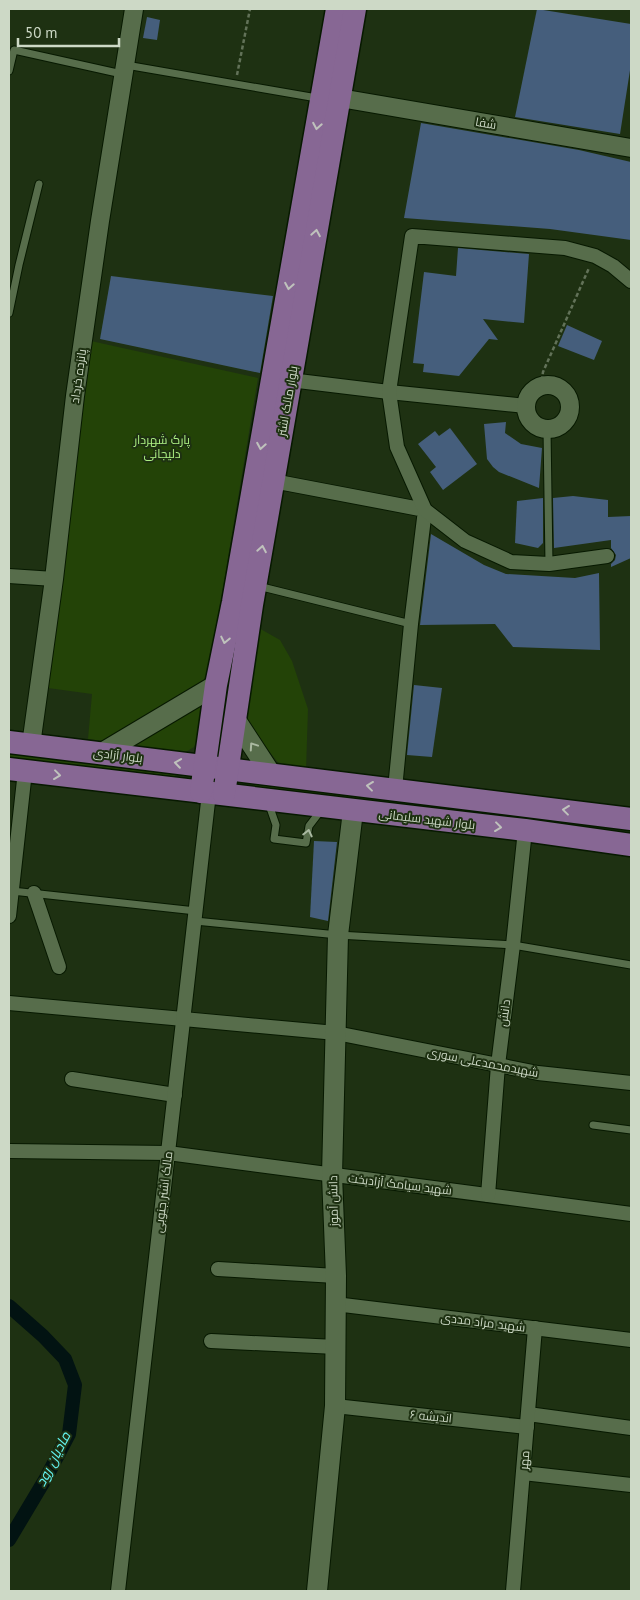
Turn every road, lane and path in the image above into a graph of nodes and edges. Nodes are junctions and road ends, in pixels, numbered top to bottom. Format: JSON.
{"nodes":[{"id":1,"x":134,"y":9,"type":"edge"},
{"id":2,"x":250,"y":9,"type":"edge"},
{"id":3,"x":346,"y":14,"type":"edge"},
{"id":4,"x":125,"y":70,"type":"junction"},
{"id":5,"x":9,"y":71,"type":"edge"},
{"id":6,"x":235,"y":84,"type":"junction"},
{"id":7,"x":331,"y":99,"type":"junction"},
{"id":8,"x":631,"y":148,"type":"edge"},
{"id":9,"x":39,"y":184,"type":"dead end"},
{"id":10,"x":594,"y":256,"type":"junction"},
{"id":11,"x":631,"y":281,"type":"edge"},
{"id":12,"x":9,"y":313,"type":"edge"},
{"id":13,"x":290,"y":380,"type":"junction"},
{"id":14,"x":541,"y":387,"type":"junction"},
{"id":15,"x":389,"y":392,"type":"junction"},
{"id":16,"x":526,"y":406,"type":"junction"},
{"id":17,"x":547,"y":429,"type":"junction"},
{"id":18,"x":273,"y":481,"type":"junction"},
{"id":19,"x":425,"y":510,"type":"junction"},
{"id":20,"x":606,"y":556,"type":"dead end"},
{"id":21,"x":549,"y":564,"type":"junction"},
{"id":22,"x":9,"y":576,"type":"edge"},
{"id":23,"x":54,"y":579,"type":"junction"},
{"id":24,"x":247,"y":597,"type":"junction"},
{"id":25,"x":411,"y":624,"type":"junction"},
{"id":26,"x":216,"y":685,"type":"junction"},
{"id":27,"x":235,"y":719,"type":"junction"},
{"id":28,"x":9,"y":742,"type":"edge"},
{"id":29,"x":32,"y":745,"type":"junction"},
{"id":30,"x":102,"y":753,"type":"junction"},
{"id":31,"x":216,"y":768,"type":"junction"},
{"id":32,"x":17,"y":770,"type":"edge"},
{"id":33,"x":271,"y":774,"type":"junction"},
{"id":34,"x":395,"y":789,"type":"junction"},
{"id":35,"x":211,"y":793,"type":"junction"},
{"id":36,"x":267,"y":800,"type":"junction"},
{"id":37,"x":324,"y":807,"type":"junction"},
{"id":38,"x":353,"y":811,"type":"junction"},
{"id":39,"x":599,"y":814,"type":"junction"},
{"id":40,"x":631,"y":818,"type":"edge"},
{"id":41,"x":524,"y":830,"type":"junction"},
{"id":42,"x":596,"y":840,"type":"junction"},
{"id":43,"x":631,"y":845,"type":"edge"},
{"id":44,"x":12,"y":891,"type":"junction"},
{"id":45,"x":34,"y":893,"type":"junction"},
{"id":46,"x":9,"y":916,"type":"edge"},
{"id":47,"x":195,"y":916,"type":"junction"},
{"id":48,"x":338,"y":935,"type":"junction"},
{"id":49,"x":513,"y":945,"type":"junction"},
{"id":50,"x":631,"y":965,"type":"edge"},
{"id":51,"x":59,"y":967,"type":"dead end"},
{"id":52,"x":9,"y":1004,"type":"edge"},
{"id":53,"x":183,"y":1019,"type":"junction"},
{"id":54,"x":336,"y":1033,"type":"junction"},
{"id":55,"x":498,"y":1065,"type":"junction"},
{"id":56,"x":72,"y":1079,"type":"dead end"},
{"id":57,"x":631,"y":1083,"type":"edge"},
{"id":58,"x":175,"y":1095,"type":"junction"},
{"id":59,"x":593,"y":1125,"type":"dead end"},
{"id":60,"x":631,"y":1130,"type":"edge"},
{"id":61,"x":9,"y":1151,"type":"edge"},
{"id":62,"x":168,"y":1153,"type":"junction"},
{"id":63,"x":332,"y":1175,"type":"junction"},
{"id":64,"x":488,"y":1195,"type":"junction"},
{"id":65,"x":631,"y":1214,"type":"edge"},
{"id":66,"x":218,"y":1269,"type":"dead end"},
{"id":67,"x":336,"y":1276,"type":"junction"},
{"id":68,"x":335,"y":1304,"type":"junction"},
{"id":69,"x":535,"y":1328,"type":"junction"},
{"id":70,"x":631,"y":1340,"type":"edge"},
{"id":71,"x":211,"y":1341,"type":"dead end"},
{"id":72,"x":336,"y":1347,"type":"junction"},
{"id":73,"x":335,"y":1406,"type":"junction"},
{"id":74,"x":527,"y":1420,"type":"junction"},
{"id":75,"x":631,"y":1428,"type":"edge"},
{"id":76,"x":523,"y":1473,"type":"junction"},
{"id":77,"x":631,"y":1486,"type":"edge"},
{"id":78,"x":118,"y":1591,"type":"edge"},
{"id":79,"x":317,"y":1591,"type":"edge"},
{"id":80,"x":513,"y":1591,"type":"edge"}],
"edges":[{"from":1,"to":4,"type":"street","name":"پانزده خرداد"},
{"from":2,"to":6,"type":"path"},
{"from":3,"to":7,"type":"main road","name":"بلوار مالک اشتر"},
{"from":4,"to":5,"type":"lane"},
{"from":4,"to":6,"type":"lane"},
{"from":4,"to":23,"type":"street","name":"پانزده خرداد"},
{"from":6,"to":7,"type":"lane"},
{"from":7,"to":8,"type":"street","name":"شفا"},
{"from":13,"to":7,"type":"main road","name":"بلوار مالک اشتر","one_way":true},
{"from":7,"to":24,"type":"main road","name":"بلوار مالک اشتر","one_way":true},
{"from":9,"to":12,"type":"lane"},
{"from":10,"to":11,"type":"street"},
{"from":10,"to":14,"type":"path"},
{"from":10,"to":15,"type":"street"},
{"from":13,"to":15,"type":"street"},
{"from":13,"to":18,"type":"main road","name":"بلوار مالک اشتر"},
{"from":14,"to":16,"type":"street"},
{"from":14,"to":17,"type":"street"},
{"from":15,"to":16,"type":"street"},
{"from":15,"to":19,"type":"street"},
{"from":16,"to":17,"type":"street"},
{"from":17,"to":21,"type":"lane"},
{"from":18,"to":19,"type":"street"},
{"from":24,"to":18,"type":"main road","name":"بلوار مالک اشتر","one_way":true},
{"from":19,"to":21,"type":"street"},
{"from":19,"to":25,"type":"street"},
{"from":20,"to":21,"type":"street"},
{"from":22,"to":23,"type":"street"},
{"from":23,"to":29,"type":"street","name":"پانزده خرداد"},
{"from":24,"to":25,"type":"lane"},
{"from":24,"to":26,"type":"main road","name":"بلوار مالک اشتر","one_way":true},
{"from":24,"to":27,"type":"main road","name":"بلوار مالک اشتر"},
{"from":25,"to":34,"type":"street"},
{"from":26,"to":30,"type":"main road"},
{"from":26,"to":31,"type":"main road","name":"بلوار مالک اشتر"},
{"from":27,"to":31,"type":"main road","name":"بلوار مالک اشتر"},
{"from":33,"to":27,"type":"main road","one_way":true},
{"from":28,"to":29,"type":"main road","name":"بلوار آزادی"},
{"from":29,"to":30,"type":"main road","name":"بلوار آزادی"},
{"from":31,"to":30,"type":"main road","name":"بلوار آزادی","one_way":true},
{"from":31,"to":33,"type":"main road","name":"بلوار شهید سلیمانی"},
{"from":31,"to":35,"type":"main road","name":"بلوار مالک اشتر"},
{"from":32,"to":35,"type":"main road","one_way":true},
{"from":32,"to":44,"type":"street"},
{"from":34,"to":33,"type":"main road","name":"بلوار شهید سلیمانی","one_way":true},
{"from":39,"to":34,"type":"main road","name":"بلوار شهید سلیمانی","one_way":true},
{"from":35,"to":36,"type":"main road","name":"بلوار شهید سلیمانی"},
{"from":35,"to":47,"type":"street","name":"مالک اشتر جنوبی"},
{"from":36,"to":37,"type":"main road","name":"بلوار شهید سلیمانی"},
{"from":36,"to":37,"type":"lane","one_way":true},
{"from":37,"to":38,"type":"main road","name":"بلوار شهید سلیمانی"},
{"from":38,"to":41,"type":"main road","name":"بلوار شهید سلیمانی","one_way":true},
{"from":38,"to":48,"type":"main road","name":"دانش آموز"},
{"from":39,"to":40,"type":"main road","name":"بلوار شهید سلیمانی"},
{"from":39,"to":42,"type":"main road"},
{"from":41,"to":42,"type":"main road","name":"بلوار شهید سلیمانی"},
{"from":41,"to":49,"type":"street","name":"دانش"},
{"from":42,"to":43,"type":"main road","name":"بلوار شهید سلیمانی"},
{"from":44,"to":45,"type":"lane"},
{"from":44,"to":46,"type":"street"},
{"from":45,"to":47,"type":"lane"},
{"from":45,"to":51,"type":"street"},
{"from":47,"to":48,"type":"lane"},
{"from":47,"to":53,"type":"street","name":"مالک اشتر جنوبی"},
{"from":48,"to":49,"type":"lane"},
{"from":48,"to":54,"type":"main road","name":"دانش آموز"},
{"from":49,"to":50,"type":"lane"},
{"from":49,"to":55,"type":"street","name":"دانش"},
{"from":52,"to":53,"type":"street","name":"شهیدمحمدعلی سوری"},
{"from":53,"to":54,"type":"street","name":"شهیدمحمدعلی سوری"},
{"from":53,"to":58,"type":"street","name":"مالک اشتر جنوبی"},
{"from":54,"to":55,"type":"street","name":"شهیدمحمدعلی سوری"},
{"from":54,"to":63,"type":"main road","name":"دانش آموز"},
{"from":55,"to":57,"type":"street","name":"شهیدمحمدعلی سوری"},
{"from":55,"to":64,"type":"street","name":"دانش"},
{"from":56,"to":58,"type":"street"},
{"from":58,"to":62,"type":"street","name":"مالک اشتر جنوبی"},
{"from":59,"to":60,"type":"lane"},
{"from":61,"to":62,"type":"street","name":"شهید سیامک آزادبخت"},
{"from":62,"to":63,"type":"street","name":"شهید سیامک آزادبخت"},
{"from":62,"to":78,"type":"street","name":"مالک اشتر جنوبی"},
{"from":63,"to":64,"type":"street","name":"شهید سیامک آزادبخت"},
{"from":63,"to":67,"type":"main road","name":"دانش آموز"},
{"from":64,"to":65,"type":"street","name":"شهید سیامک آزادبخت"},
{"from":66,"to":67,"type":"street"},
{"from":67,"to":68,"type":"main road","name":"دانش آموز"},
{"from":68,"to":69,"type":"street","name":"شهید مراد مددی"},
{"from":68,"to":72,"type":"main road","name":"دانش آموز"},
{"from":69,"to":70,"type":"street","name":"شهید مراد مددی"},
{"from":69,"to":74,"type":"street","name":"مهر"},
{"from":71,"to":72,"type":"street"},
{"from":72,"to":73,"type":"main road","name":"دانش آموز"},
{"from":73,"to":74,"type":"street","name":"اندیشه ۶"},
{"from":73,"to":79,"type":"main road","name":"دانش آموز"},
{"from":74,"to":75,"type":"street","name":"اندیشه ۶"},
{"from":74,"to":76,"type":"street","name":"مهر"},
{"from":76,"to":77,"type":"street"},
{"from":76,"to":80,"type":"street","name":"مهر"}]}
